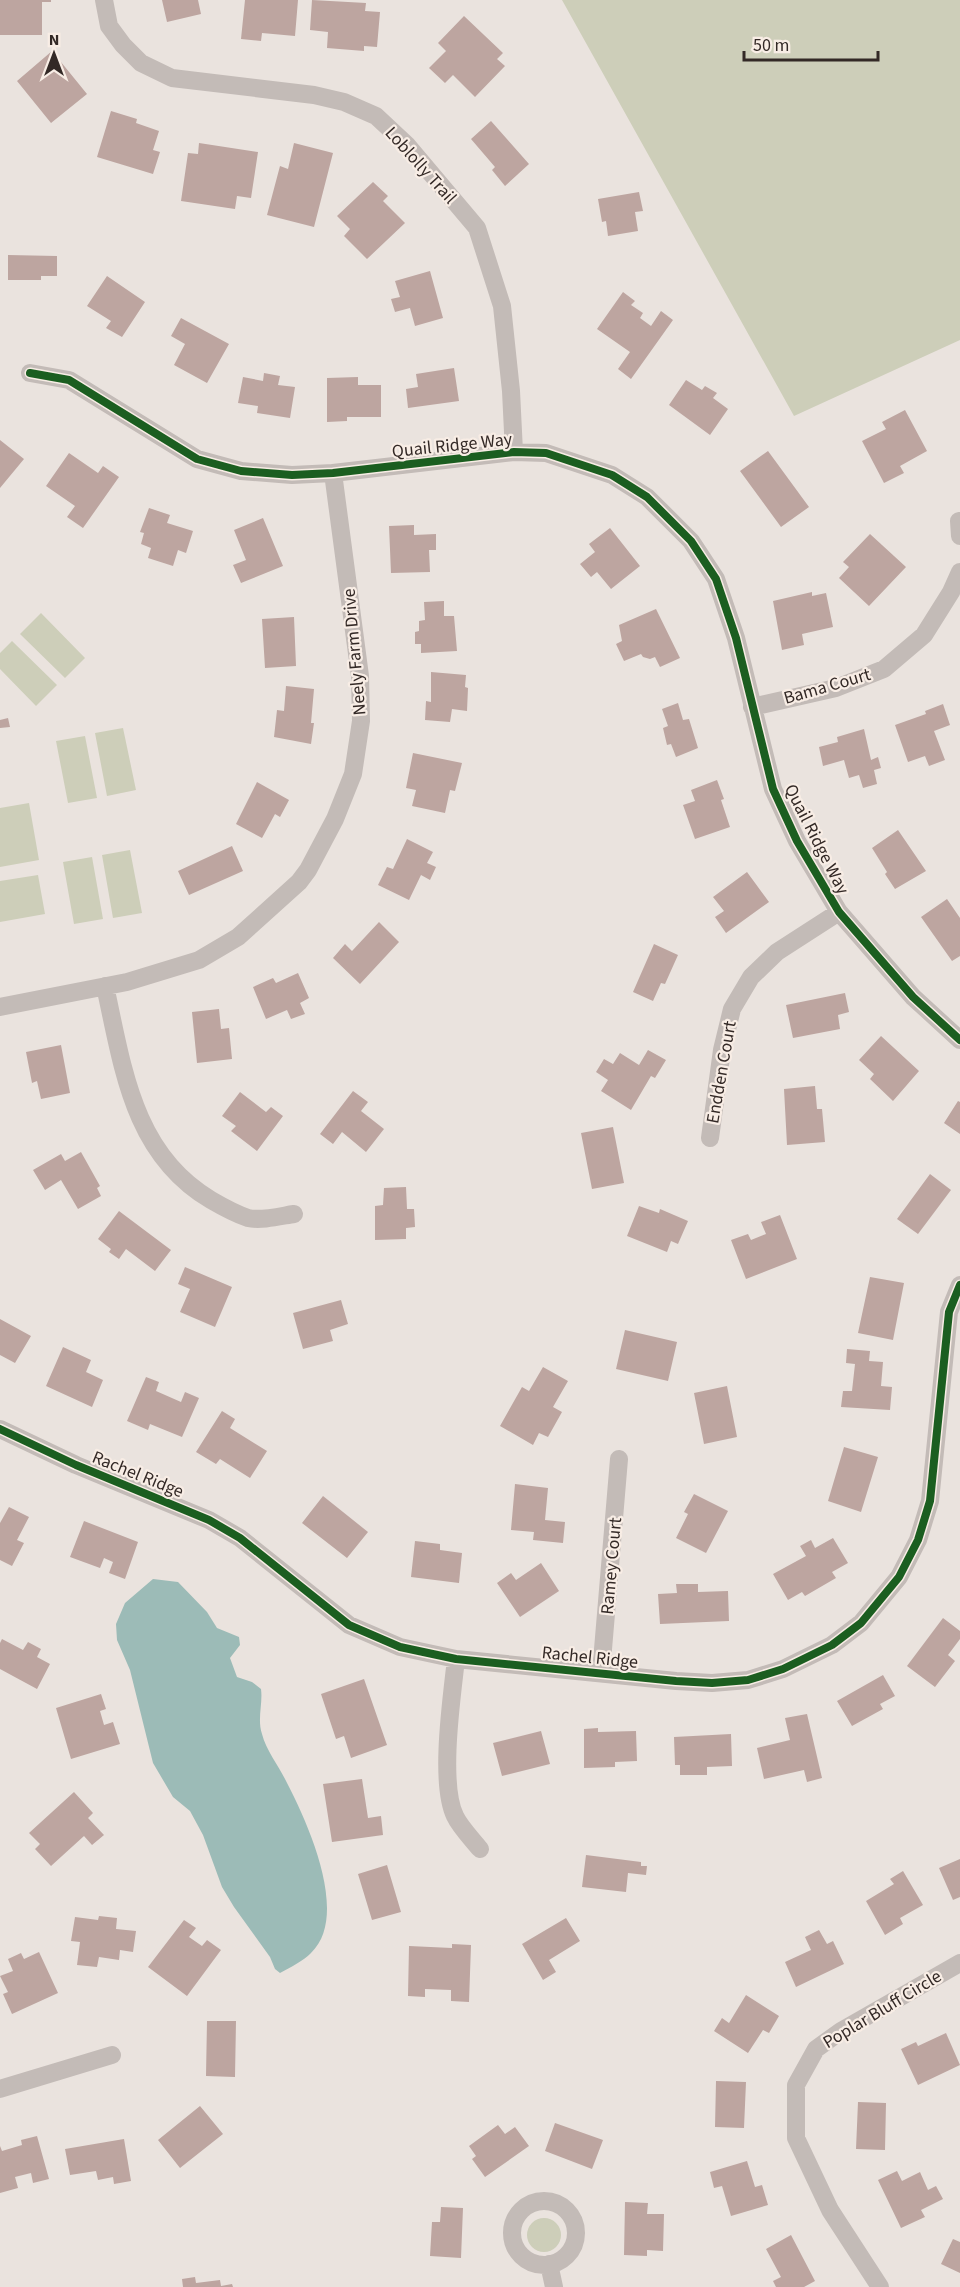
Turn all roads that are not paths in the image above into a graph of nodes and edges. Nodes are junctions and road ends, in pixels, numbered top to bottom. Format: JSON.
{"nodes":[{"id":1,"x":105,"y":0,"type":"edge"},
{"id":2,"x":30,"y":373,"type":"dead end"},
{"id":3,"x":514,"y":452,"type":"junction"},
{"id":4,"x":333,"y":473,"type":"junction"},
{"id":5,"x":960,"y":572,"type":"edge"},
{"id":6,"x":752,"y":707,"type":"junction"},
{"id":7,"x":839,"y":912,"type":"junction"},
{"id":8,"x":105,"y":986,"type":"junction"},
{"id":9,"x":0,"y":1007,"type":"edge"},
{"id":10,"x":960,"y":1040,"type":"edge"},
{"id":11,"x":710,"y":1138,"type":"dead end"},
{"id":12,"x":294,"y":1214,"type":"dead end"},
{"id":13,"x":960,"y":1285,"type":"edge"},
{"id":14,"x":0,"y":1429,"type":"edge"},
{"id":15,"x":619,"y":1459,"type":"dead end"},
{"id":16,"x":456,"y":1659,"type":"junction"},
{"id":17,"x":601,"y":1673,"type":"junction"},
{"id":18,"x":480,"y":1849,"type":"dead end"},
{"id":19,"x":960,"y":1963,"type":"edge"},
{"id":20,"x":112,"y":2055,"type":"dead end"},
{"id":21,"x":0,"y":2089,"type":"edge"},
{"id":22,"x":549,"y":2264,"type":"dead end"},
{"id":23,"x":554,"y":2287,"type":"edge"},
{"id":24,"x":880,"y":2287,"type":"edge"}],
"edges":[{"from":1,"to":3,"type":"street","name":"Loblolly Trail"},
{"from":2,"to":4,"type":"street","name":"Quail Ridge Way"},
{"from":3,"to":4,"type":"street","name":"Quail Ridge Way"},
{"from":3,"to":6,"type":"street","name":"Quail Ridge Way"},
{"from":4,"to":8,"type":"street","name":"Neely Farm Drive"},
{"from":5,"to":6,"type":"street","name":"Bama Court"},
{"from":6,"to":7,"type":"street","name":"Quail Ridge Way"},
{"from":7,"to":10,"type":"street","name":"Quail Ridge Way"},
{"from":7,"to":11,"type":"street","name":"Endden Court"},
{"from":8,"to":9,"type":"street","name":"Neely Farm Drive"},
{"from":8,"to":12,"type":"street"},
{"from":13,"to":17,"type":"street","name":"Rachel Ridge"},
{"from":14,"to":16,"type":"street","name":"Rachel Ridge"},
{"from":15,"to":17,"type":"street","name":"Ramey Court"},
{"from":16,"to":17,"type":"street","name":"Rachel Ridge"},
{"from":16,"to":18,"type":"street"},
{"from":19,"to":24,"type":"street","name":"Poplar Bluff Circle"},
{"from":20,"to":21,"type":"street"},
{"from":22,"to":23,"type":"street"}]}
